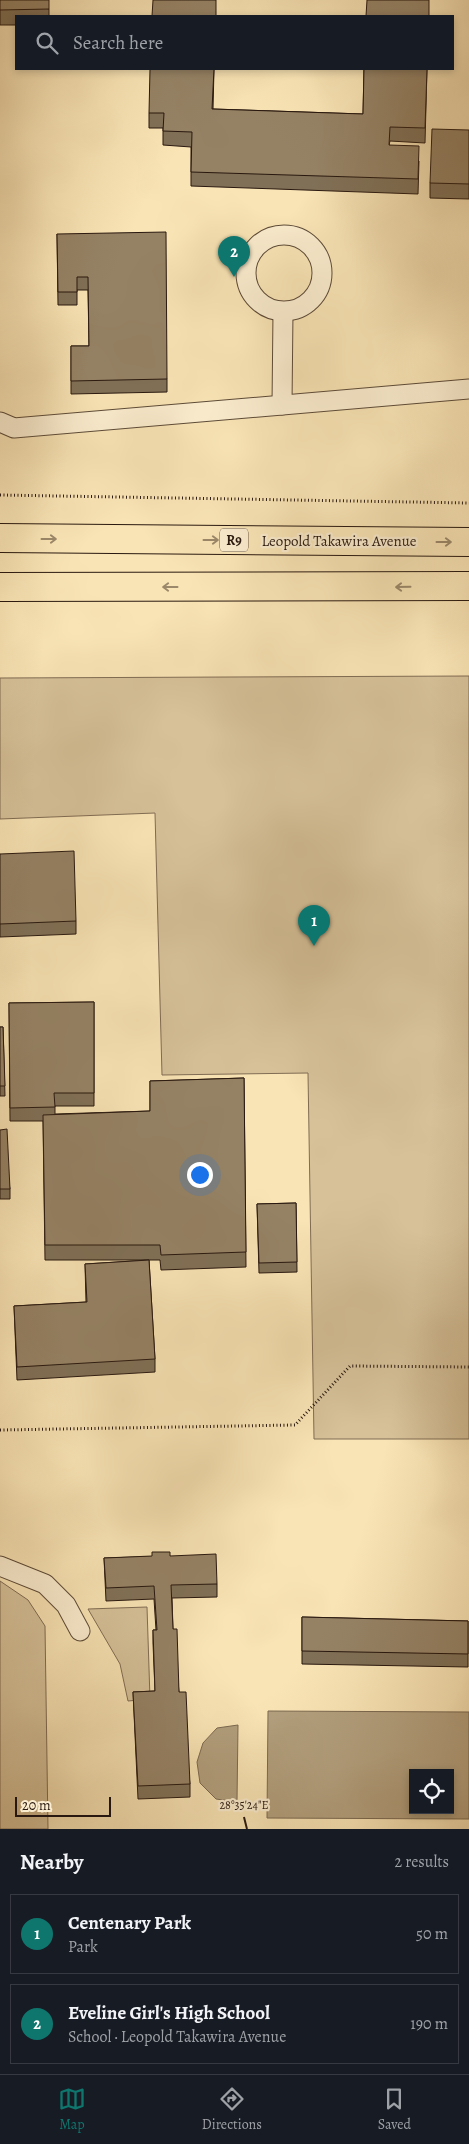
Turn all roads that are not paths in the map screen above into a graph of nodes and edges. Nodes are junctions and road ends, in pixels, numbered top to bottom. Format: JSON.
{"nodes":[{"id":1,"x":283,"y":312,"type":"junction"},
{"id":2,"x":469,"y":388,"type":"edge"},
{"id":3,"x":282,"y":405,"type":"junction"},
{"id":4,"x":0,"y":422,"type":"edge"},
{"id":5,"x":0,"y":538,"type":"edge"},
{"id":6,"x":469,"y":542,"type":"edge"},
{"id":7,"x":469,"y":586,"type":"edge"},
{"id":8,"x":0,"y":587,"type":"edge"},
{"id":9,"x":0,"y":1566,"type":"edge"},
{"id":10,"x":80,"y":1631,"type":"dead end"}],
"edges":[{"from":1,"to":1,"type":"lane"},
{"from":1,"to":3,"type":"lane"},
{"from":2,"to":3,"type":"lane"},
{"from":3,"to":4,"type":"lane"},
{"from":5,"to":6,"type":"highway","name":"Leopold Takawira Avenue","number":"R9","one_way":true},
{"from":7,"to":8,"type":"highway","one_way":true},
{"from":9,"to":10,"type":"lane"}]}
